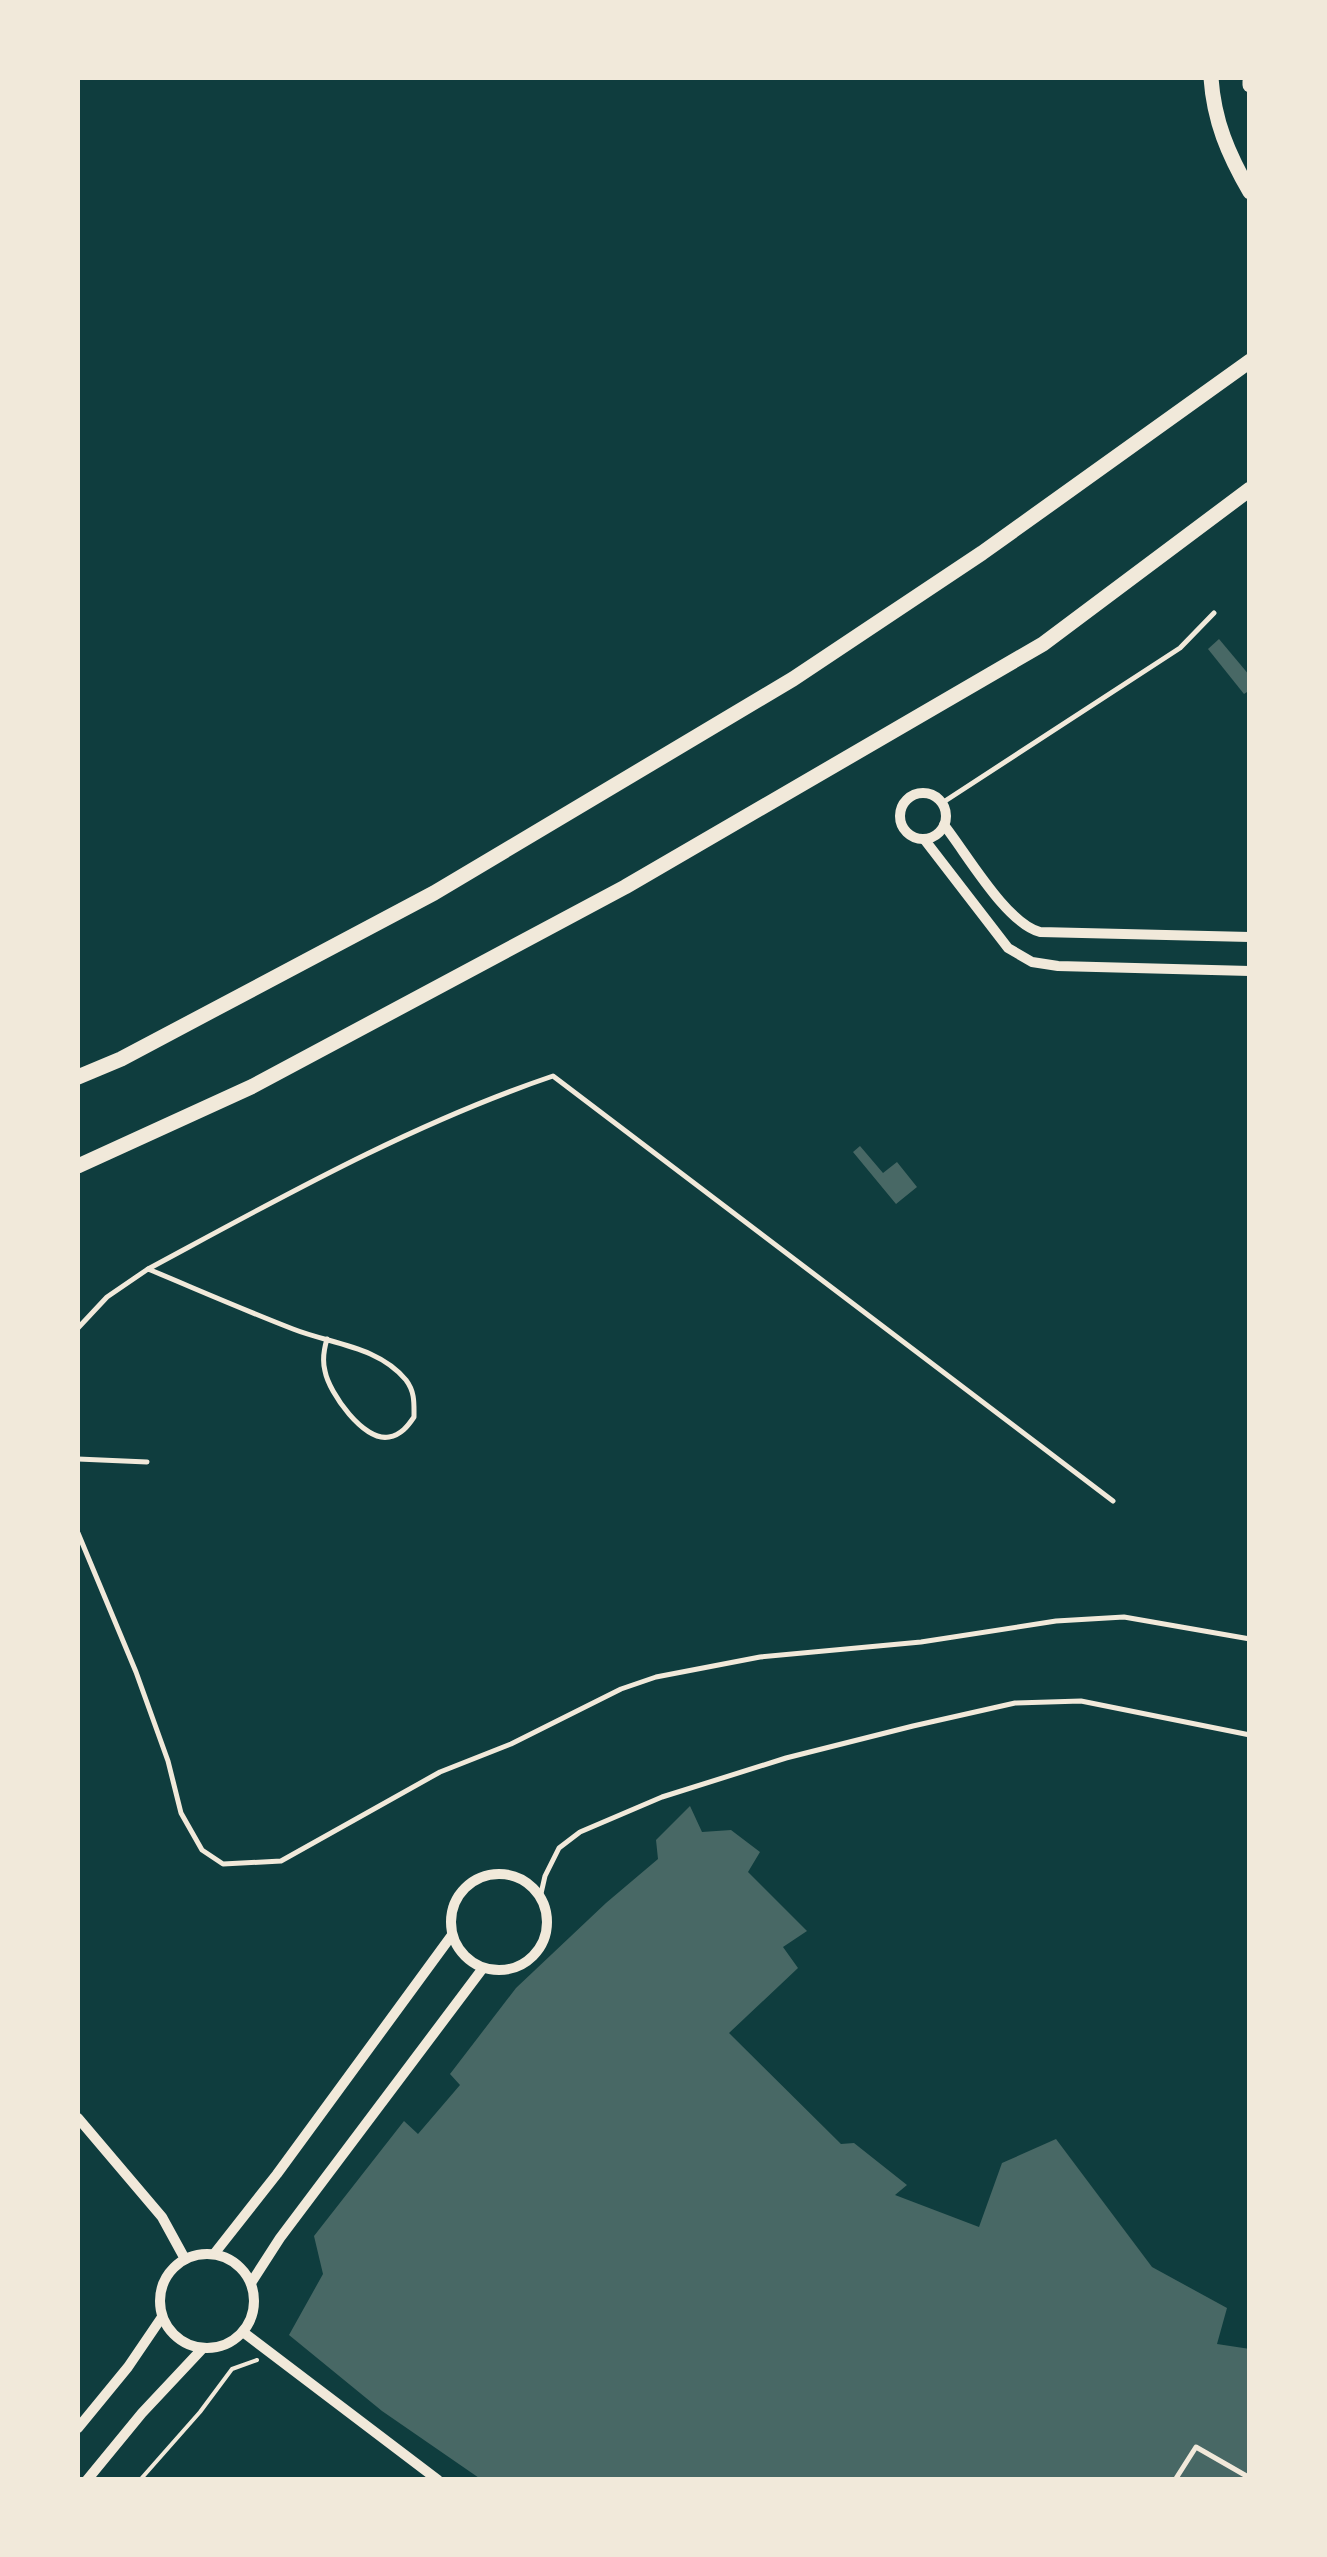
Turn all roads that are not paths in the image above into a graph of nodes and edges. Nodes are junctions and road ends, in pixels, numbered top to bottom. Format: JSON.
{"nodes":[{"id":1,"x":1211,"y":78,"type":"edge"},
{"id":2,"x":1250,"y":192,"type":"edge"},
{"id":3,"x":1246,"y":362,"type":"edge"},
{"id":4,"x":1250,"y":489,"type":"edge"},
{"id":5,"x":1214,"y":613,"type":"dead end"},
{"id":6,"x":942,"y":802,"type":"junction"},
{"id":7,"x":944,"y":824,"type":"junction"},
{"id":8,"x":924,"y":838,"type":"junction"},
{"id":9,"x":1250,"y":937,"type":"edge"},
{"id":10,"x":1250,"y":971,"type":"edge"},
{"id":11,"x":78,"y":1077,"type":"edge"},
{"id":12,"x":78,"y":1166,"type":"edge"},
{"id":13,"x":148,"y":1269,"type":"junction"},
{"id":14,"x":78,"y":1328,"type":"edge"},
{"id":15,"x":327,"y":1338,"type":"junction"},
{"id":16,"x":78,"y":1459,"type":"edge"},
{"id":17,"x":148,"y":1462,"type":"dead end"},
{"id":18,"x":1113,"y":1501,"type":"dead end"},
{"id":19,"x":78,"y":1533,"type":"edge"},
{"id":20,"x":1250,"y":1639,"type":"edge"},
{"id":21,"x":1250,"y":1736,"type":"edge"},
{"id":22,"x":540,"y":1898,"type":"junction"},
{"id":23,"x":452,"y":1935,"type":"junction"},
{"id":24,"x":483,"y":1968,"type":"junction"},
{"id":25,"x":78,"y":2118,"type":"edge"},
{"id":26,"x":214,"y":2254,"type":"junction"},
{"id":27,"x":186,"y":2258,"type":"junction"},
{"id":28,"x":250,"y":2283,"type":"junction"},
{"id":29,"x":162,"y":2317,"type":"junction"},
{"id":30,"x":243,"y":2332,"type":"junction"},
{"id":31,"x":203,"y":2348,"type":"junction"},
{"id":32,"x":78,"y":2428,"type":"edge"},
{"id":33,"x":1250,"y":2478,"type":"edge"},
{"id":34,"x":87,"y":2480,"type":"edge"},
{"id":35,"x":438,"y":2480,"type":"edge"},
{"id":36,"x":1175,"y":2480,"type":"edge"}],
"edges":[{"from":1,"to":2,"type":"main road"},
{"from":3,"to":11,"type":"main road"},
{"from":4,"to":12,"type":"main road"},
{"from":5,"to":6,"type":"lane"},
{"from":6,"to":7,"type":"street"},
{"from":6,"to":8,"type":"street"},
{"from":7,"to":8,"type":"street"},
{"from":7,"to":9,"type":"street"},
{"from":8,"to":10,"type":"street"},
{"from":13,"to":14,"type":"lane"},
{"from":13,"to":15,"type":"lane"},
{"from":13,"to":18,"type":"lane"},
{"from":15,"to":15,"type":"lane"},
{"from":16,"to":17,"type":"lane"},
{"from":19,"to":20,"type":"lane"},
{"from":21,"to":22,"type":"lane"},
{"from":22,"to":23,"type":"street"},
{"from":22,"to":24,"type":"street"},
{"from":23,"to":24,"type":"street"},
{"from":23,"to":26,"type":"street"},
{"from":24,"to":28,"type":"street"},
{"from":25,"to":27,"type":"street"},
{"from":26,"to":27,"type":"street"},
{"from":26,"to":28,"type":"street"},
{"from":27,"to":29,"type":"street"},
{"from":28,"to":30,"type":"street"},
{"from":29,"to":31,"type":"street"},
{"from":29,"to":32,"type":"street"},
{"from":30,"to":31,"type":"street"},
{"from":30,"to":35,"type":"street"},
{"from":31,"to":34,"type":"street"},
{"from":33,"to":36,"type":"lane"}]}
